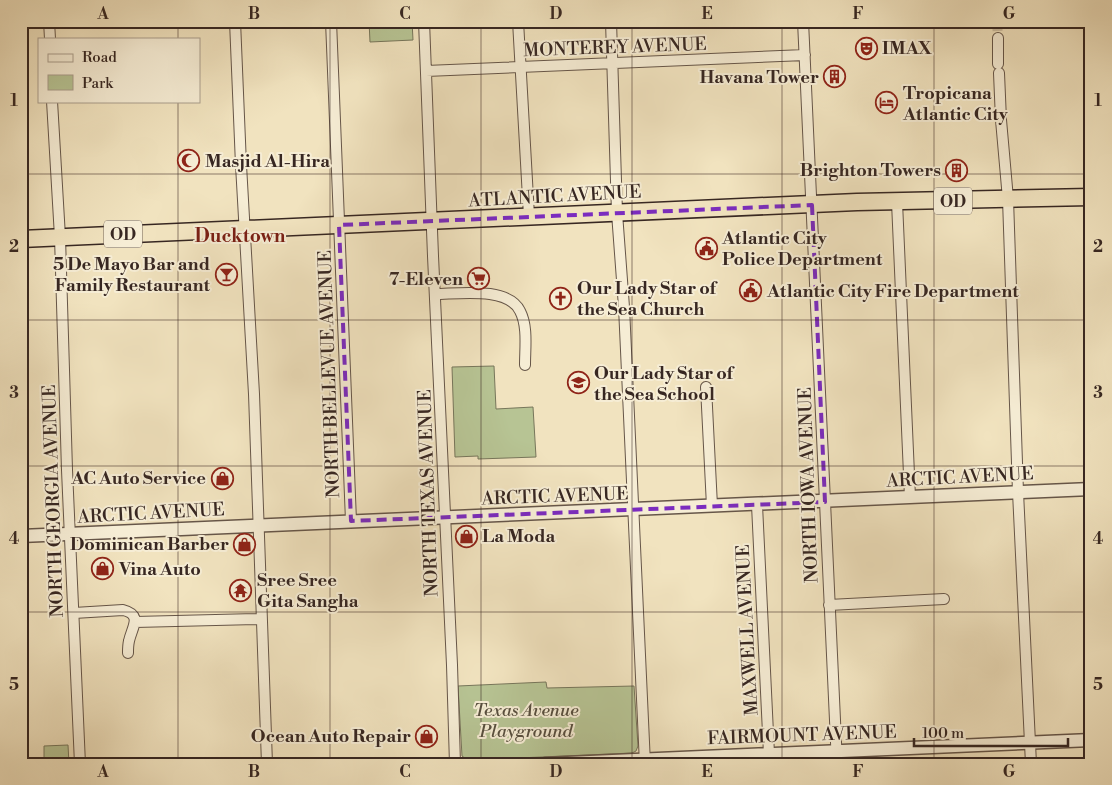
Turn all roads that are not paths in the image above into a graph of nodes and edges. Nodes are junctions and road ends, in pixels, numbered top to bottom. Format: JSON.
{"nodes":[{"id":1,"x":49,"y":21,"type":"edge"},
{"id":2,"x":235,"y":21,"type":"edge"},
{"id":3,"x":331,"y":21,"type":"edge"},
{"id":4,"x":424,"y":21,"type":"edge"},
{"id":5,"x":518,"y":21,"type":"edge"},
{"id":6,"x":611,"y":21,"type":"edge"},
{"id":7,"x":803,"y":21,"type":"edge"},
{"id":8,"x":50,"y":38,"type":"edge"},
{"id":9,"x":998,"y":38,"type":"tunnel mouth"},
{"id":10,"x":805,"y":56,"type":"junction"},
{"id":11,"x":612,"y":63,"type":"junction"},
{"id":12,"x":521,"y":67,"type":"junction"},
{"id":13,"x":426,"y":71,"type":"junction"},
{"id":14,"x":52,"y":102,"type":"edge"},
{"id":15,"x":1091,"y":197,"type":"edge"},
{"id":16,"x":1008,"y":199,"type":"junction"},
{"id":17,"x":897,"y":202,"type":"junction"},
{"id":18,"x":812,"y":205,"type":"junction"},
{"id":19,"x":617,"y":213,"type":"junction"},
{"id":20,"x":529,"y":216,"type":"junction"},
{"id":21,"x":432,"y":221,"type":"junction"},
{"id":22,"x":339,"y":225,"type":"junction"},
{"id":23,"x":245,"y":230,"type":"junction"},
{"id":24,"x":60,"y":237,"type":"junction"},
{"id":25,"x":21,"y":239,"type":"edge"},
{"id":26,"x":435,"y":294,"type":"junction"},
{"id":27,"x":525,"y":365,"type":"dead end"},
{"id":28,"x":706,"y":387,"type":"dead end"},
{"id":29,"x":1091,"y":489,"type":"edge"},
{"id":30,"x":1018,"y":492,"type":"junction"},
{"id":31,"x":910,"y":497,"type":"junction"},
{"id":32,"x":825,"y":502,"type":"junction"},
{"id":33,"x":757,"y":505,"type":"junction"},
{"id":34,"x":712,"y":506,"type":"junction"},
{"id":35,"x":633,"y":510,"type":"junction"},
{"id":36,"x":446,"y":518,"type":"junction"},
{"id":37,"x":351,"y":521,"type":"junction"},
{"id":38,"x":258,"y":525,"type":"junction"},
{"id":39,"x":70,"y":534,"type":"junction"},
{"id":40,"x":21,"y":536,"type":"edge"},
{"id":41,"x":944,"y":599,"type":"dead end"},
{"id":42,"x":829,"y":604,"type":"junction"},
{"id":43,"x":74,"y":613,"type":"junction"},
{"id":44,"x":261,"y":619,"type":"junction"},
{"id":45,"x":135,"y":622,"type":"junction"},
{"id":46,"x":128,"y":654,"type":"dead end"},
{"id":47,"x":1091,"y":740,"type":"edge"},
{"id":48,"x":1030,"y":742,"type":"junction"},
{"id":49,"x":769,"y":754,"type":"junction"},
{"id":50,"x":837,"y":758,"type":"edge"},
{"id":51,"x":645,"y":761,"type":"edge"},
{"id":52,"x":80,"y":764,"type":"edge"},
{"id":53,"x":267,"y":764,"type":"edge"},
{"id":54,"x":455,"y":764,"type":"edge"},
{"id":55,"x":545,"y":764,"type":"edge"},
{"id":56,"x":550,"y":764,"type":"edge"},
{"id":57,"x":1031,"y":764,"type":"edge"}],
"edges":[{"from":1,"to":8,"type":"street"},
{"from":2,"to":23,"type":"street"},
{"from":3,"to":22,"type":"street","name":"NORTH BELLEVUE AVENUE"},
{"from":4,"to":13,"type":"street","name":"NORTH TEXAS AVENUE"},
{"from":5,"to":12,"type":"street"},
{"from":6,"to":11,"type":"street"},
{"from":7,"to":10,"type":"street","name":"NORTH IOWA AVENUE"},
{"from":9,"to":16,"type":"street"},
{"from":10,"to":11,"type":"street","name":"MONTEREY AVENUE"},
{"from":10,"to":18,"type":"street","name":"NORTH IOWA AVENUE"},
{"from":11,"to":12,"type":"street","name":"MONTEREY AVENUE"},
{"from":11,"to":19,"type":"street"},
{"from":12,"to":13,"type":"street","name":"MONTEREY AVENUE"},
{"from":12,"to":20,"type":"street"},
{"from":13,"to":21,"type":"street","name":"NORTH TEXAS AVENUE"},
{"from":14,"to":24,"type":"street","name":"NORTH GEORGIA AVENUE"},
{"from":15,"to":16,"type":"highway","name":"ATLANTIC AVENUE","number":"OD"},
{"from":16,"to":17,"type":"highway","name":"ATLANTIC AVENUE","number":"OD"},
{"from":16,"to":30,"type":"street"},
{"from":17,"to":18,"type":"highway","name":"ATLANTIC AVENUE","number":"OD"},
{"from":17,"to":31,"type":"street"},
{"from":18,"to":19,"type":"highway","name":"ATLANTIC AVENUE","number":"OD"},
{"from":18,"to":32,"type":"street","name":"NORTH IOWA AVENUE"},
{"from":19,"to":20,"type":"highway","name":"ATLANTIC AVENUE","number":"OD"},
{"from":19,"to":35,"type":"street"},
{"from":20,"to":21,"type":"highway","name":"ATLANTIC AVENUE","number":"OD"},
{"from":21,"to":22,"type":"highway","name":"ATLANTIC AVENUE","number":"OD"},
{"from":21,"to":26,"type":"street","name":"NORTH TEXAS AVENUE"},
{"from":22,"to":23,"type":"highway","name":"ATLANTIC AVENUE","number":"OD"},
{"from":22,"to":37,"type":"street","name":"NORTH BELLEVUE AVENUE"},
{"from":23,"to":24,"type":"highway","name":"ATLANTIC AVENUE","number":"OD"},
{"from":23,"to":38,"type":"street"},
{"from":24,"to":25,"type":"highway","name":"ATLANTIC AVENUE","number":"OD"},
{"from":24,"to":39,"type":"street","name":"NORTH GEORGIA AVENUE"},
{"from":26,"to":27,"type":"street"},
{"from":26,"to":36,"type":"street","name":"NORTH TEXAS AVENUE"},
{"from":28,"to":34,"type":"street"},
{"from":29,"to":30,"type":"street","name":"ARCTIC AVENUE"},
{"from":30,"to":31,"type":"street","name":"ARCTIC AVENUE"},
{"from":30,"to":48,"type":"street"},
{"from":31,"to":32,"type":"street","name":"ARCTIC AVENUE"},
{"from":32,"to":33,"type":"street","name":"ARCTIC AVENUE"},
{"from":32,"to":42,"type":"street","name":"NORTH IOWA AVENUE"},
{"from":33,"to":34,"type":"street","name":"ARCTIC AVENUE"},
{"from":33,"to":49,"type":"street","name":"MAXWELL AVENUE"},
{"from":34,"to":35,"type":"street","name":"ARCTIC AVENUE"},
{"from":35,"to":36,"type":"street","name":"ARCTIC AVENUE"},
{"from":35,"to":51,"type":"street"},
{"from":36,"to":37,"type":"street","name":"ARCTIC AVENUE"},
{"from":36,"to":54,"type":"street","name":"NORTH TEXAS AVENUE"},
{"from":37,"to":38,"type":"street","name":"ARCTIC AVENUE"},
{"from":38,"to":39,"type":"street","name":"ARCTIC AVENUE"},
{"from":38,"to":44,"type":"street"},
{"from":39,"to":40,"type":"street","name":"ARCTIC AVENUE"},
{"from":39,"to":43,"type":"street","name":"NORTH GEORGIA AVENUE"},
{"from":41,"to":42,"type":"street"},
{"from":42,"to":50,"type":"street","name":"NORTH IOWA AVENUE"},
{"from":43,"to":45,"type":"street"},
{"from":43,"to":52,"type":"street","name":"NORTH GEORGIA AVENUE"},
{"from":44,"to":45,"type":"street"},
{"from":44,"to":53,"type":"street"},
{"from":45,"to":46,"type":"street"},
{"from":47,"to":48,"type":"street","name":"FAIRMOUNT AVENUE"},
{"from":48,"to":50,"type":"street","name":"FAIRMOUNT AVENUE"},
{"from":48,"to":57,"type":"street"},
{"from":49,"to":50,"type":"street","name":"FAIRMOUNT AVENUE"},
{"from":49,"to":51,"type":"street","name":"FAIRMOUNT AVENUE"},
{"from":51,"to":56,"type":"street","name":"FAIRMOUNT AVENUE"},
{"from":55,"to":56,"type":"street","name":"FAIRMOUNT AVENUE"}]}
